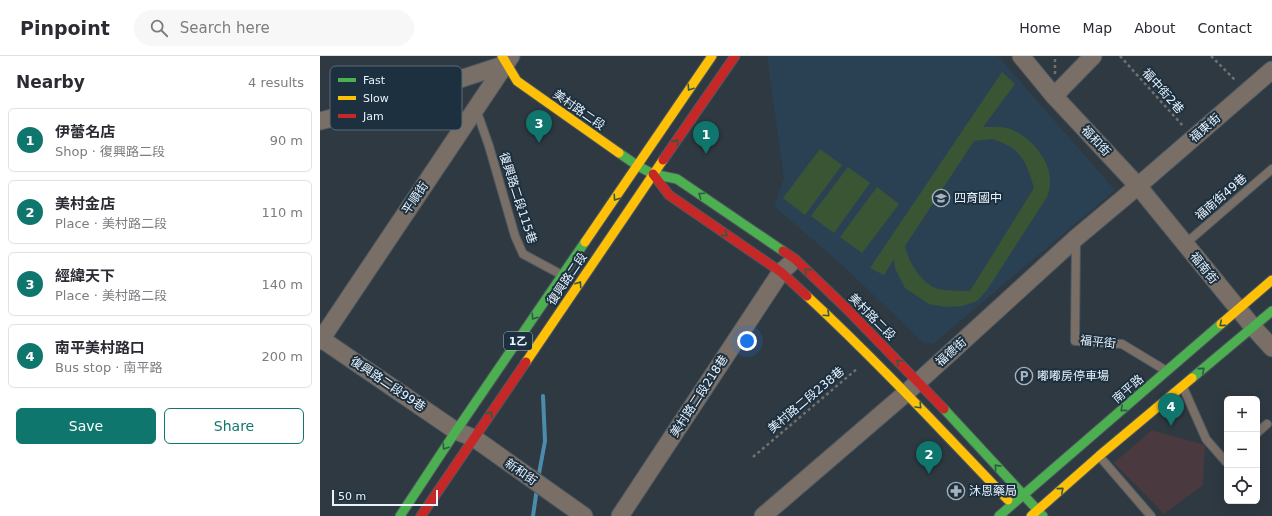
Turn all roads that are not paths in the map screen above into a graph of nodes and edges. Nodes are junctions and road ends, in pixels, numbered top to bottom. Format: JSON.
{"nodes":[{"id":1,"x":712,"y":56,"type":"edge"},
{"id":2,"x":735,"y":56,"type":"edge"},
{"id":3,"x":1020,"y":56,"type":"edge"},
{"id":4,"x":1093,"y":56,"type":"edge"},
{"id":5,"x":506,"y":59,"type":"edge"},
{"id":6,"x":1272,"y":70,"type":"edge"},
{"id":7,"x":462,"y":75,"type":"edge"},
{"id":8,"x":1054,"y":96,"type":"junction"},
{"id":9,"x":475,"y":108,"type":"junction"},
{"id":10,"x":330,"y":118,"type":"edge"},
{"id":11,"x":320,"y":120,"type":"edge"},
{"id":12,"x":462,"y":127,"type":"edge"},
{"id":13,"x":460,"y":130,"type":"edge"},
{"id":14,"x":638,"y":166,"type":"junction"},
{"id":15,"x":1272,"y":169,"type":"edge"},
{"id":16,"x":653,"y":174,"type":"junction"},
{"id":17,"x":1138,"y":186,"type":"junction"},
{"id":18,"x":1076,"y":238,"type":"junction"},
{"id":19,"x":1185,"y":244,"type":"junction"},
{"id":20,"x":795,"y":259,"type":"junction"},
{"id":21,"x":781,"y":272,"type":"junction"},
{"id":22,"x":562,"y":276,"type":"junction"},
{"id":23,"x":1272,"y":280,"type":"edge"},
{"id":24,"x":1239,"y":310,"type":"junction"},
{"id":25,"x":1272,"y":311,"type":"edge"},
{"id":26,"x":1253,"y":327,"type":"junction"},
{"id":27,"x":320,"y":339,"type":"edge"},
{"id":28,"x":1272,"y":348,"type":"edge"},
{"id":29,"x":1167,"y":371,"type":"junction"},
{"id":30,"x":918,"y":381,"type":"junction"},
{"id":31,"x":1182,"y":386,"type":"junction"},
{"id":32,"x":906,"y":393,"type":"junction"},
{"id":33,"x":1267,"y":424,"type":"dead end"},
{"id":34,"x":456,"y":431,"type":"junction"},
{"id":35,"x":1259,"y":432,"type":"edge"},
{"id":36,"x":474,"y":438,"type":"junction"},
{"id":37,"x":1100,"y":456,"type":"junction"},
{"id":38,"x":1224,"y":460,"type":"edge"},
{"id":39,"x":1023,"y":495,"type":"junction"},
{"id":40,"x":1015,"y":507,"type":"junction"},
{"id":41,"x":1037,"y":514,"type":"edge"},
{"id":42,"x":400,"y":516,"type":"edge"},
{"id":43,"x":420,"y":516,"type":"edge"},
{"id":44,"x":584,"y":516,"type":"edge"},
{"id":45,"x":620,"y":516,"type":"edge"},
{"id":46,"x":763,"y":516,"type":"edge"},
{"id":47,"x":998,"y":516,"type":"edge"},
{"id":48,"x":1151,"y":516,"type":"edge"}],
"edges":[{"from":1,"to":14,"type":"street","name":"復興路二段","number":"1乙","one_way":true},
{"from":16,"to":2,"type":"street","name":"復興路二段","number":"1乙","one_way":true},
{"from":3,"to":8,"type":"street"},
{"from":4,"to":8,"type":"street"},
{"from":5,"to":7,"type":"street"},
{"from":5,"to":9,"type":"street","name":"平順街"},
{"from":5,"to":14,"type":"street","name":"美村路二段"},
{"from":6,"to":17,"type":"street","name":"福東街"},
{"from":8,"to":17,"type":"street","name":"福和街"},
{"from":9,"to":12,"type":"street","name":"平順街"},
{"from":9,"to":22,"type":"lane","name":"復興路二段115巷"},
{"from":10,"to":11,"type":"street"},
{"from":13,"to":27,"type":"street","name":"平順街"},
{"from":14,"to":16,"type":"street","name":"美村路二段"},
{"from":14,"to":22,"type":"street","name":"復興路二段","number":"1乙","one_way":true},
{"from":15,"to":19,"type":"lane","name":"福南街49巷"},
{"from":20,"to":16,"type":"street","name":"美村路二段","one_way":true},
{"from":16,"to":21,"type":"street","name":"美村路二段","one_way":true},
{"from":36,"to":16,"type":"street","name":"復興路二段","number":"1乙","one_way":true},
{"from":17,"to":18,"type":"street","name":"福德街"},
{"from":17,"to":19,"type":"street","name":"福南街"},
{"from":18,"to":29,"type":"lane","name":"福平街"},
{"from":18,"to":30,"type":"street","name":"福德街"},
{"from":19,"to":24,"type":"street","name":"福南街"},
{"from":20,"to":21,"type":"street","name":"美村路二段218巷"},
{"from":30,"to":20,"type":"street","name":"美村路二段","one_way":true},
{"from":21,"to":32,"type":"street","name":"美村路二段","one_way":true},
{"from":21,"to":45,"type":"street","name":"美村路二段218巷"},
{"from":22,"to":34,"type":"street","name":"復興路二段","number":"1乙","one_way":true},
{"from":23,"to":24,"type":"street","name":"南平路"},
{"from":24,"to":26,"type":"street","name":"福南街"},
{"from":24,"to":29,"type":"street","name":"南平路","one_way":true},
{"from":25,"to":26,"type":"street"},
{"from":26,"to":28,"type":"street","name":"福南街"},
{"from":31,"to":26,"type":"street","one_way":true},
{"from":27,"to":34,"type":"street","name":"復興路二段99巷"},
{"from":29,"to":39,"type":"street","name":"南平路","one_way":true},
{"from":30,"to":32,"type":"street","name":"福德街"},
{"from":39,"to":30,"type":"street","name":"美村路二段","one_way":true},
{"from":31,"to":37,"type":"street"},
{"from":31,"to":38,"type":"lane"},
{"from":32,"to":40,"type":"street","name":"美村路二段","one_way":true},
{"from":32,"to":46,"type":"street","name":"福德街"},
{"from":33,"to":35,"type":"lane"},
{"from":34,"to":36,"type":"street","name":"新和街"},
{"from":34,"to":42,"type":"street","name":"復興路二段","number":"1乙","one_way":true},
{"from":36,"to":43,"type":"street","name":"復興路二段","number":"1乙"},
{"from":36,"to":44,"type":"street","name":"新和街"},
{"from":41,"to":37,"type":"street","one_way":true},
{"from":37,"to":48,"type":"lane"},
{"from":39,"to":40,"type":"street","name":"南平路"},
{"from":39,"to":41,"type":"street","name":"美村路二段"},
{"from":40,"to":47,"type":"street","name":"南平路"}]}
